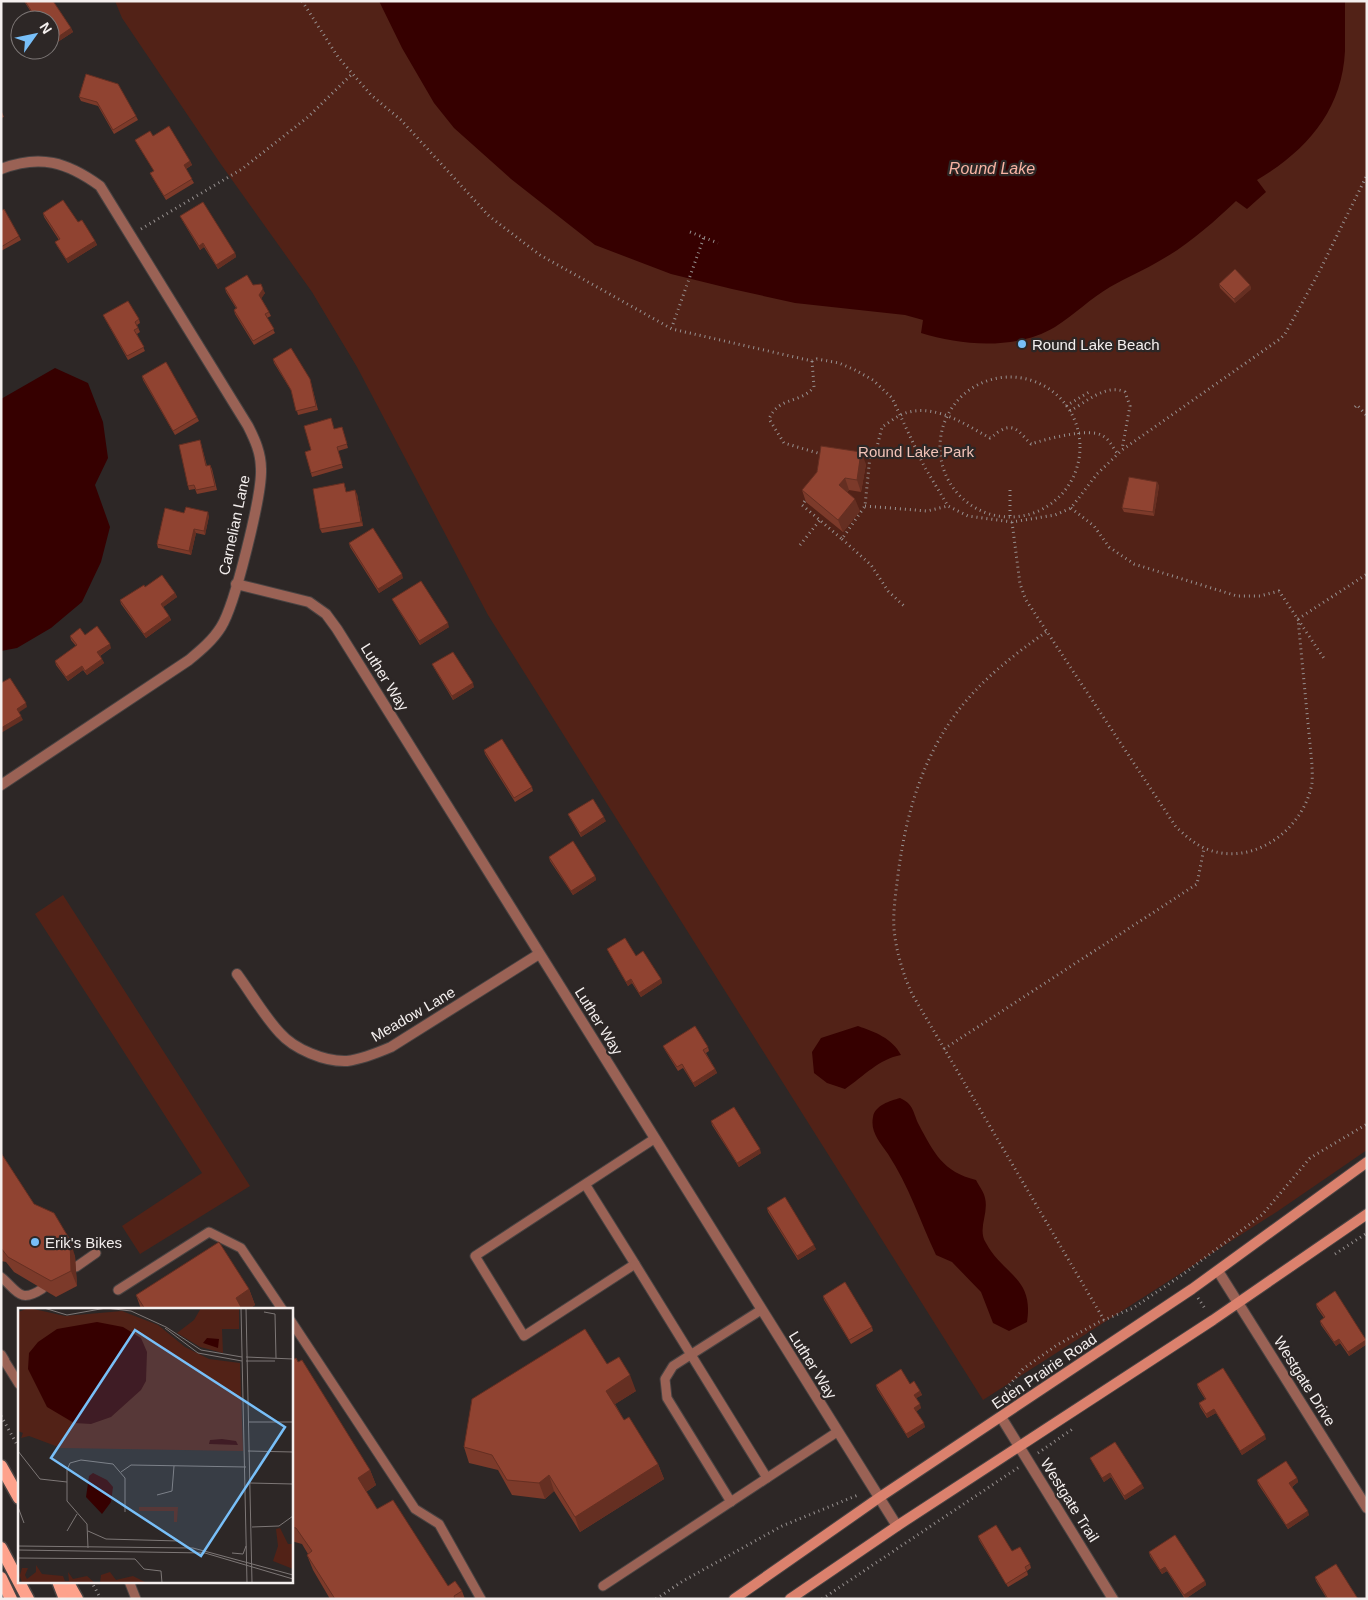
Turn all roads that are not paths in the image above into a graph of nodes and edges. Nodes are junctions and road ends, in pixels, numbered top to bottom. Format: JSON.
{"nodes":[{"id":1,"x":1,"y":169,"type":"edge"},
{"id":2,"x":236,"y":584,"type":"junction"},
{"id":3,"x":1,"y":785,"type":"edge"},
{"id":4,"x":539,"y":954,"type":"junction"},
{"id":5,"x":236,"y":974,"type":"dead end"},
{"id":6,"x":654,"y":1138,"type":"junction"},
{"id":7,"x":1367,"y":1162,"type":"edge"},
{"id":8,"x":585,"y":1184,"type":"junction"},
{"id":9,"x":1367,"y":1214,"type":"edge"},
{"id":10,"x":96,"y":1253,"type":"dead end"},
{"id":11,"x":635,"y":1264,"type":"junction"},
{"id":12,"x":76,"y":1267,"type":"dead end"},
{"id":13,"x":1218,"y":1271,"type":"junction"},
{"id":14,"x":1,"y":1277,"type":"edge"},
{"id":15,"x":42,"y":1289,"type":"edge"},
{"id":16,"x":118,"y":1290,"type":"dead end"},
{"id":17,"x":1237,"y":1303,"type":"junction"},
{"id":18,"x":281,"y":1308,"type":"edge"},
{"id":19,"x":761,"y":1310,"type":"junction"},
{"id":20,"x":292,"y":1323,"type":"edge"},
{"id":21,"x":690,"y":1354,"type":"junction"},
{"id":22,"x":3,"y":1357,"type":"edge"},
{"id":23,"x":18,"y":1382,"type":"edge"},
{"id":24,"x":1001,"y":1417,"type":"junction"},
{"id":25,"x":837,"y":1432,"type":"junction"},
{"id":26,"x":1020,"y":1447,"type":"junction"},
{"id":27,"x":1,"y":1466,"type":"edge"},
{"id":28,"x":767,"y":1478,"type":"junction"},
{"id":29,"x":18,"y":1496,"type":"edge"},
{"id":30,"x":880,"y":1497,"type":"junction"},
{"id":31,"x":731,"y":1502,"type":"junction"},
{"id":32,"x":1367,"y":1508,"type":"edge"},
{"id":33,"x":897,"y":1526,"type":"junction"},
{"id":34,"x":1,"y":1548,"type":"edge"},
{"id":35,"x":1,"y":1578,"type":"edge"},
{"id":36,"x":18,"y":1580,"type":"edge"},
{"id":37,"x":19,"y":1582,"type":"edge"},
{"id":38,"x":58,"y":1582,"type":"edge"},
{"id":39,"x":68,"y":1582,"type":"edge"},
{"id":40,"x":129,"y":1582,"type":"edge"},
{"id":41,"x":603,"y":1586,"type":"dead end"},
{"id":42,"x":11,"y":1599,"type":"edge"},
{"id":43,"x":28,"y":1599,"type":"edge"},
{"id":44,"x":65,"y":1599,"type":"edge"},
{"id":45,"x":77,"y":1599,"type":"edge"},
{"id":46,"x":136,"y":1599,"type":"edge"},
{"id":47,"x":481,"y":1599,"type":"edge"},
{"id":48,"x":734,"y":1599,"type":"edge"},
{"id":49,"x":790,"y":1599,"type":"edge"},
{"id":50,"x":1113,"y":1599,"type":"edge"}],
"edges":[{"from":1,"to":2,"type":"street","name":"Carnelian Lane"},
{"from":2,"to":3,"type":"street","name":"Carnelian Lane"},
{"from":2,"to":4,"type":"street","name":"Luther Way"},
{"from":4,"to":5,"type":"street","name":"Meadow Lane"},
{"from":4,"to":6,"type":"street","name":"Luther Way"},
{"from":6,"to":8,"type":"lane"},
{"from":6,"to":19,"type":"street","name":"Luther Way"},
{"from":7,"to":13,"type":"main road","name":"Eden Prairie Road"},
{"from":8,"to":11,"type":"lane"},
{"from":8,"to":11,"type":"lane"},
{"from":9,"to":17,"type":"main road"},
{"from":10,"to":12,"type":"lane"},
{"from":11,"to":21,"type":"lane"},
{"from":13,"to":17,"type":"street","name":"Westgate Drive"},
{"from":13,"to":24,"type":"main road","name":"Eden Prairie Road"},
{"from":14,"to":15,"type":"lane"},
{"from":16,"to":18,"type":"lane"},
{"from":17,"to":26,"type":"main road"},
{"from":17,"to":32,"type":"street","name":"Westgate Drive"},
{"from":19,"to":21,"type":"lane"},
{"from":19,"to":25,"type":"street","name":"Luther Way"},
{"from":20,"to":47,"type":"lane"},
{"from":21,"to":28,"type":"lane"},
{"from":21,"to":31,"type":"lane"},
{"from":22,"to":23,"type":"lane"},
{"from":24,"to":26,"type":"street","name":"Westgate Trail"},
{"from":24,"to":30,"type":"main road","name":"Eden Prairie Road"},
{"from":25,"to":28,"type":"lane"},
{"from":25,"to":30,"type":"street","name":"Luther Way"},
{"from":26,"to":33,"type":"main road"},
{"from":26,"to":50,"type":"street","name":"Westgate Trail"},
{"from":27,"to":29,"type":"main road"},
{"from":28,"to":31,"type":"lane"},
{"from":30,"to":33,"type":"street","name":"Luther Way"},
{"from":30,"to":48,"type":"main road","name":"Eden Prairie Road"},
{"from":31,"to":41,"type":"lane"},
{"from":33,"to":49,"type":"main road"},
{"from":34,"to":36,"type":"main road"},
{"from":35,"to":42,"type":"main road"},
{"from":37,"to":43,"type":"main road"},
{"from":38,"to":44,"type":"main road"},
{"from":39,"to":45,"type":"main road"},
{"from":40,"to":46,"type":"lane"}]}
